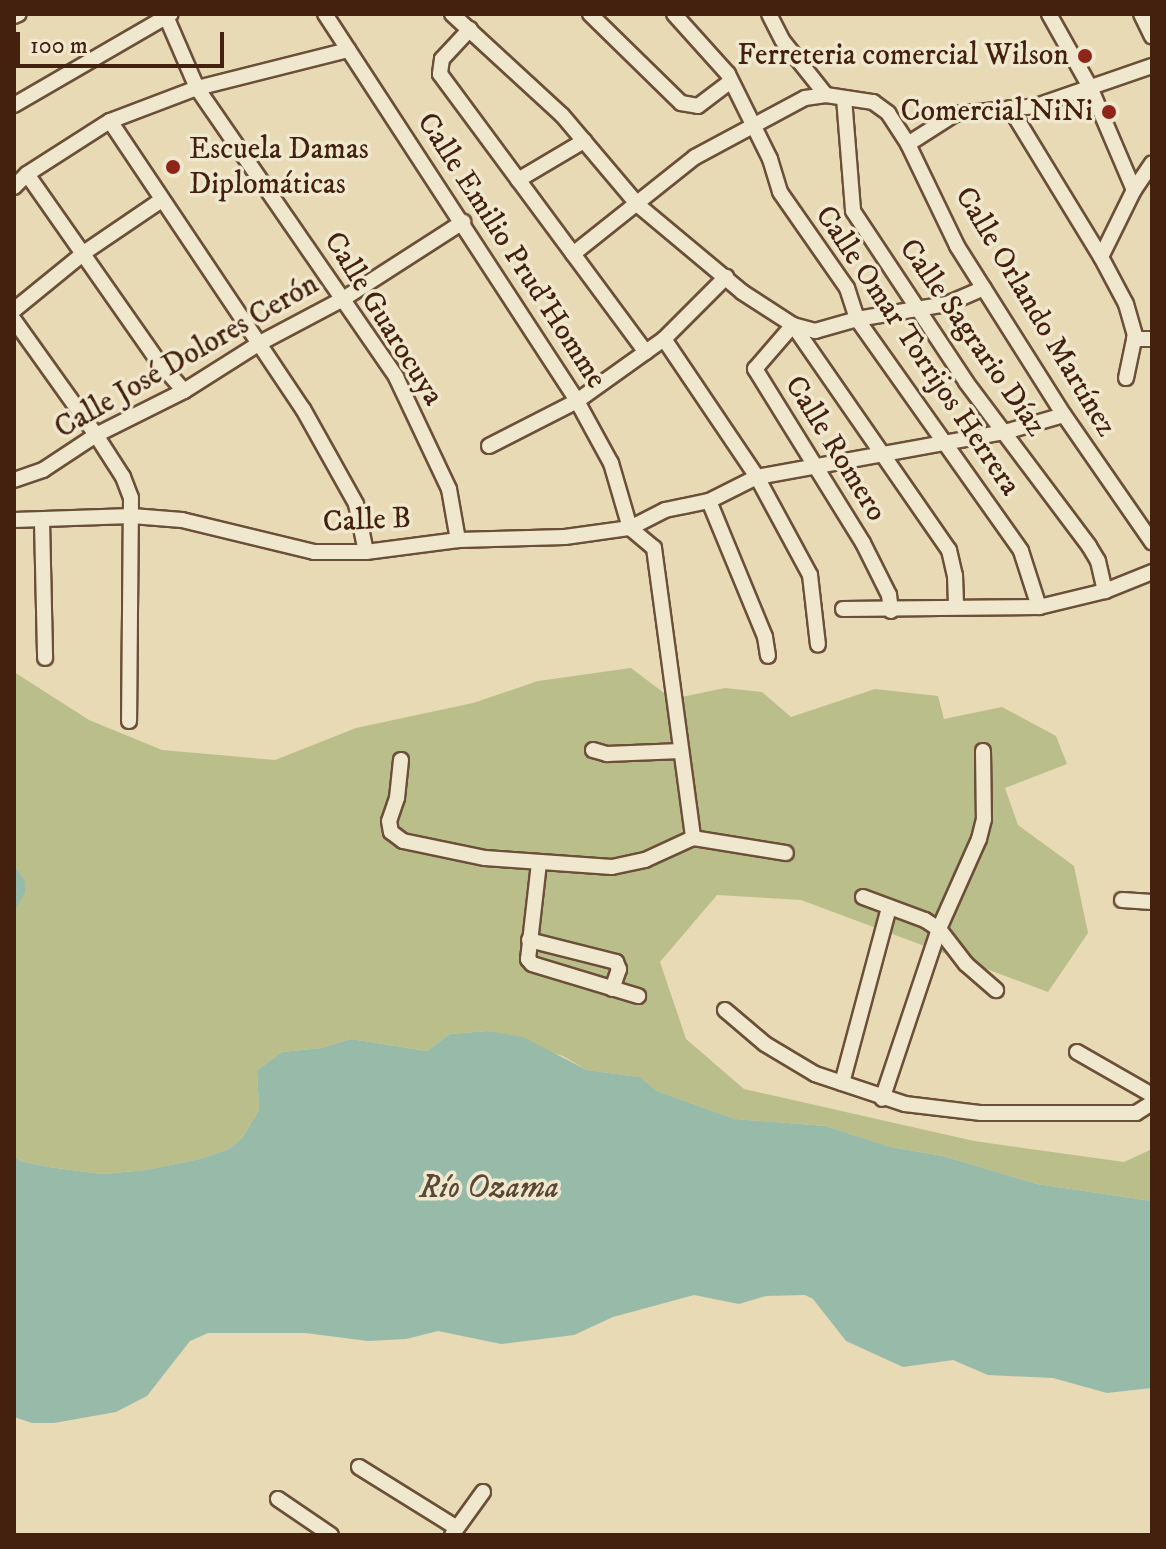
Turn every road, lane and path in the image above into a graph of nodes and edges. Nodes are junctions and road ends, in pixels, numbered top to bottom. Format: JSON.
{"nodes":[{"id":1,"x":325,"y":14,"type":"edge"},
{"id":2,"x":452,"y":14,"type":"edge"},
{"id":3,"x":590,"y":14,"type":"edge"},
{"id":4,"x":674,"y":14,"type":"edge"},
{"id":5,"x":769,"y":14,"type":"edge"},
{"id":6,"x":1049,"y":14,"type":"edge"},
{"id":7,"x":1141,"y":14,"type":"edge"},
{"id":8,"x":168,"y":15,"type":"edge"},
{"id":9,"x":470,"y":29,"type":"junction"},
{"id":10,"x":1152,"y":37,"type":"edge"},
{"id":11,"x":348,"y":50,"type":"junction"},
{"id":12,"x":1152,"y":66,"type":"edge"},
{"id":13,"x":731,"y":81,"type":"junction"},
{"id":14,"x":1090,"y":87,"type":"junction"},
{"id":15,"x":197,"y":88,"type":"junction"},
{"id":16,"x":826,"y":95,"type":"junction"},
{"id":17,"x":844,"y":98,"type":"junction"},
{"id":18,"x":14,"y":105,"type":"edge"},
{"id":19,"x":1010,"y":108,"type":"junction"},
{"id":20,"x":110,"y":121,"type":"junction"},
{"id":21,"x":752,"y":123,"type":"junction"},
{"id":22,"x":584,"y":141,"type":"junction"},
{"id":23,"x":908,"y":144,"type":"junction"},
{"id":24,"x":1152,"y":163,"type":"edge"},
{"id":25,"x":27,"y":174,"type":"junction"},
{"id":26,"x":518,"y":180,"type":"junction"},
{"id":27,"x":14,"y":187,"type":"edge"},
{"id":28,"x":1134,"y":190,"type":"junction"},
{"id":29,"x":160,"y":201,"type":"junction"},
{"id":30,"x":638,"y":205,"type":"junction"},
{"id":31,"x":463,"y":222,"type":"junction"},
{"id":32,"x":85,"y":252,"type":"junction"},
{"id":33,"x":573,"y":254,"type":"junction"},
{"id":34,"x":1101,"y":257,"type":"junction"},
{"id":35,"x":726,"y":277,"type":"junction"},
{"id":36,"x":984,"y":288,"type":"junction"},
{"id":37,"x":343,"y":299,"type":"junction"},
{"id":38,"x":919,"y":309,"type":"junction"},
{"id":39,"x":14,"y":310,"type":"edge"},
{"id":40,"x":857,"y":319,"type":"junction"},
{"id":41,"x":14,"y":320,"type":"edge"},
{"id":42,"x":793,"y":325,"type":"junction"},
{"id":43,"x":664,"y":339,"type":"junction"},
{"id":44,"x":1134,"y":339,"type":"junction"},
{"id":45,"x":1152,"y":339,"type":"edge"},
{"id":46,"x":260,"y":343,"type":"junction"},
{"id":47,"x":646,"y":352,"type":"junction"},
{"id":48,"x":1126,"y":378,"type":"dead end"},
{"id":49,"x":184,"y":391,"type":"junction"},
{"id":50,"x":577,"y":401,"type":"junction"},
{"id":51,"x":1064,"y":415,"type":"junction"},
{"id":52,"x":1005,"y":432,"type":"junction"},
{"id":53,"x":96,"y":435,"type":"junction"},
{"id":54,"x":946,"y":443,"type":"junction"},
{"id":55,"x":489,"y":446,"type":"dead end"},
{"id":56,"x":884,"y":455,"type":"junction"},
{"id":57,"x":818,"y":467,"type":"junction"},
{"id":58,"x":757,"y":477,"type":"junction"},
{"id":59,"x":14,"y":480,"type":"edge"},
{"id":60,"x":709,"y":501,"type":"junction"},
{"id":61,"x":132,"y":516,"type":"junction"},
{"id":62,"x":14,"y":520,"type":"edge"},
{"id":63,"x":42,"y":521,"type":"junction"},
{"id":64,"x":630,"y":528,"type":"junction"},
{"id":65,"x":458,"y":540,"type":"junction"},
{"id":66,"x":1152,"y":542,"type":"edge"},
{"id":67,"x":366,"y":552,"type":"junction"},
{"id":68,"x":1152,"y":572,"type":"edge"},
{"id":69,"x":1105,"y":591,"type":"junction"},
{"id":70,"x":956,"y":607,"type":"junction"},
{"id":71,"x":1039,"y":607,"type":"junction"},
{"id":72,"x":843,"y":609,"type":"dead end"},
{"id":73,"x":891,"y":611,"type":"junction"},
{"id":74,"x":818,"y":645,"type":"dead end"},
{"id":75,"x":768,"y":656,"type":"dead end"},
{"id":76,"x":45,"y":658,"type":"dead end"},
{"id":77,"x":129,"y":721,"type":"dead end"},
{"id":78,"x":593,"y":750,"type":"dead end"},
{"id":79,"x":681,"y":751,"type":"junction"},
{"id":80,"x":983,"y":751,"type":"dead end"},
{"id":81,"x":401,"y":760,"type":"dead end"},
{"id":82,"x":693,"y":838,"type":"junction"},
{"id":83,"x":786,"y":853,"type":"dead end"},
{"id":84,"x":539,"y":863,"type":"junction"},
{"id":85,"x":863,"y":897,"type":"dead end"},
{"id":86,"x":1122,"y":900,"type":"dead end"},
{"id":87,"x":1152,"y":902,"type":"edge"},
{"id":88,"x":889,"y":907,"type":"junction"},
{"id":89,"x":939,"y":929,"type":"junction"},
{"id":90,"x":529,"y":940,"type":"junction"},
{"id":91,"x":612,"y":989,"type":"junction"},
{"id":92,"x":996,"y":990,"type":"dead end"},
{"id":93,"x":638,"y":996,"type":"dead end"},
{"id":94,"x":725,"y":1010,"type":"dead end"},
{"id":95,"x":1077,"y":1052,"type":"dead end"},
{"id":96,"x":842,"y":1083,"type":"junction"},
{"id":97,"x":1152,"y":1095,"type":"edge"},
{"id":98,"x":882,"y":1099,"type":"junction"},
{"id":99,"x":1152,"y":1103,"type":"edge"},
{"id":100,"x":359,"y":1467,"type":"dead end"},
{"id":101,"x":483,"y":1492,"type":"dead end"},
{"id":102,"x":278,"y":1499,"type":"dead end"},
{"id":103,"x":454,"y":1531,"type":"edge"},
{"id":104,"x":331,"y":1535,"type":"edge"}],
"edges":[{"from":1,"to":11,"type":"street","name":"Calle Emilio Prud'Homme"},
{"from":2,"to":9,"type":"street"},
{"from":3,"to":13,"type":"street"},
{"from":4,"to":13,"type":"street","name":"Calle Omar Torrijos Herrera"},
{"from":5,"to":16,"type":"street"},
{"from":6,"to":14,"type":"street"},
{"from":7,"to":10,"type":"street"},
{"from":8,"to":15,"type":"street","name":"Calle Guarocuya"},
{"from":8,"to":18,"type":"street"},
{"from":9,"to":22,"type":"street"},
{"from":9,"to":26,"type":"street"},
{"from":11,"to":15,"type":"street"},
{"from":11,"to":31,"type":"street","name":"Calle Emilio Prud'Homme"},
{"from":12,"to":14,"type":"street"},
{"from":13,"to":21,"type":"street","name":"Calle Omar Torrijos Herrera"},
{"from":14,"to":19,"type":"street"},
{"from":14,"to":28,"type":"street"},
{"from":15,"to":20,"type":"street"},
{"from":15,"to":37,"type":"street","name":"Calle Guarocuya"},
{"from":16,"to":17,"type":"street","name":"Calle Orlando Martínez"},
{"from":16,"to":21,"type":"street"},
{"from":17,"to":23,"type":"street","name":"Calle Orlando Martínez"},
{"from":17,"to":38,"type":"street","name":"Calle Sagrario Díaz"},
{"from":19,"to":23,"type":"street"},
{"from":19,"to":34,"type":"street"},
{"from":20,"to":25,"type":"street"},
{"from":20,"to":29,"type":"street"},
{"from":21,"to":30,"type":"street"},
{"from":21,"to":40,"type":"street","name":"Calle Omar Torrijos Herrera"},
{"from":22,"to":26,"type":"street"},
{"from":22,"to":30,"type":"street"},
{"from":23,"to":36,"type":"street","name":"Calle Orlando Martínez"},
{"from":24,"to":28,"type":"street"},
{"from":25,"to":27,"type":"street"},
{"from":25,"to":32,"type":"street"},
{"from":26,"to":33,"type":"street"},
{"from":28,"to":34,"type":"street"},
{"from":29,"to":32,"type":"street"},
{"from":29,"to":46,"type":"street"},
{"from":30,"to":33,"type":"street"},
{"from":30,"to":35,"type":"street"},
{"from":31,"to":37,"type":"street","name":"Calle José Dolores Cerón"},
{"from":31,"to":50,"type":"street","name":"Calle Emilio Prud'Homme"},
{"from":32,"to":39,"type":"street"},
{"from":32,"to":49,"type":"street"},
{"from":33,"to":47,"type":"street"},
{"from":34,"to":44,"type":"street"},
{"from":35,"to":42,"type":"street"},
{"from":35,"to":43,"type":"street"},
{"from":36,"to":38,"type":"street"},
{"from":36,"to":51,"type":"street","name":"Calle Orlando Martínez"},
{"from":37,"to":46,"type":"street","name":"Calle José Dolores Cerón"},
{"from":37,"to":65,"type":"street","name":"Calle Guarocuya"},
{"from":38,"to":40,"type":"street"},
{"from":38,"to":52,"type":"street","name":"Calle Sagrario Díaz"},
{"from":40,"to":42,"type":"street"},
{"from":40,"to":54,"type":"street","name":"Calle Omar Torrijos Herrera"},
{"from":41,"to":53,"type":"street"},
{"from":42,"to":56,"type":"street"},
{"from":42,"to":57,"type":"street","name":"Calle Romero"},
{"from":43,"to":47,"type":"street"},
{"from":43,"to":58,"type":"street"},
{"from":44,"to":45,"type":"street"},
{"from":44,"to":48,"type":"street"},
{"from":46,"to":49,"type":"street","name":"Calle José Dolores Cerón"},
{"from":46,"to":67,"type":"street"},
{"from":47,"to":50,"type":"street"},
{"from":49,"to":53,"type":"street","name":"Calle José Dolores Cerón"},
{"from":50,"to":55,"type":"street"},
{"from":50,"to":64,"type":"street","name":"Calle Emilio Prud'Homme"},
{"from":51,"to":52,"type":"street","name":"Calle B"},
{"from":51,"to":66,"type":"street","name":"Calle Orlando Martínez"},
{"from":52,"to":54,"type":"street","name":"Calle B"},
{"from":52,"to":69,"type":"street","name":"Calle Sagrario Díaz"},
{"from":53,"to":59,"type":"street","name":"Calle José Dolores Cerón"},
{"from":53,"to":61,"type":"street"},
{"from":54,"to":56,"type":"street","name":"Calle B"},
{"from":54,"to":71,"type":"street","name":"Calle Omar Torrijos Herrera"},
{"from":56,"to":57,"type":"street","name":"Calle B"},
{"from":56,"to":70,"type":"street"},
{"from":57,"to":58,"type":"street","name":"Calle B"},
{"from":57,"to":73,"type":"street","name":"Calle Romero"},
{"from":58,"to":60,"type":"street","name":"Calle B"},
{"from":58,"to":74,"type":"street"},
{"from":60,"to":64,"type":"street","name":"Calle B"},
{"from":60,"to":75,"type":"street"},
{"from":61,"to":63,"type":"street","name":"Calle B"},
{"from":61,"to":67,"type":"street","name":"Calle B"},
{"from":61,"to":77,"type":"street"},
{"from":62,"to":63,"type":"street","name":"Calle B"},
{"from":63,"to":76,"type":"street"},
{"from":64,"to":65,"type":"street","name":"Calle B"},
{"from":64,"to":79,"type":"street"},
{"from":65,"to":67,"type":"street","name":"Calle B"},
{"from":68,"to":69,"type":"street"},
{"from":69,"to":71,"type":"street"},
{"from":70,"to":71,"type":"street"},
{"from":70,"to":73,"type":"street"},
{"from":72,"to":73,"type":"street"},
{"from":78,"to":79,"type":"street"},
{"from":79,"to":82,"type":"street"},
{"from":80,"to":89,"type":"street"},
{"from":81,"to":84,"type":"street"},
{"from":82,"to":83,"type":"street"},
{"from":82,"to":84,"type":"street"},
{"from":84,"to":90,"type":"street"},
{"from":85,"to":88,"type":"street"},
{"from":86,"to":87,"type":"street"},
{"from":88,"to":89,"type":"street"},
{"from":88,"to":96,"type":"street"},
{"from":89,"to":92,"type":"street"},
{"from":89,"to":98,"type":"street"},
{"from":90,"to":91,"type":"street"},
{"from":90,"to":91,"type":"street"},
{"from":91,"to":93,"type":"street"},
{"from":94,"to":96,"type":"street"},
{"from":95,"to":97,"type":"street"},
{"from":96,"to":98,"type":"street"},
{"from":98,"to":99,"type":"street"},
{"from":100,"to":103,"type":"street"},
{"from":101,"to":103,"type":"street"},
{"from":102,"to":104,"type":"street"}]}
